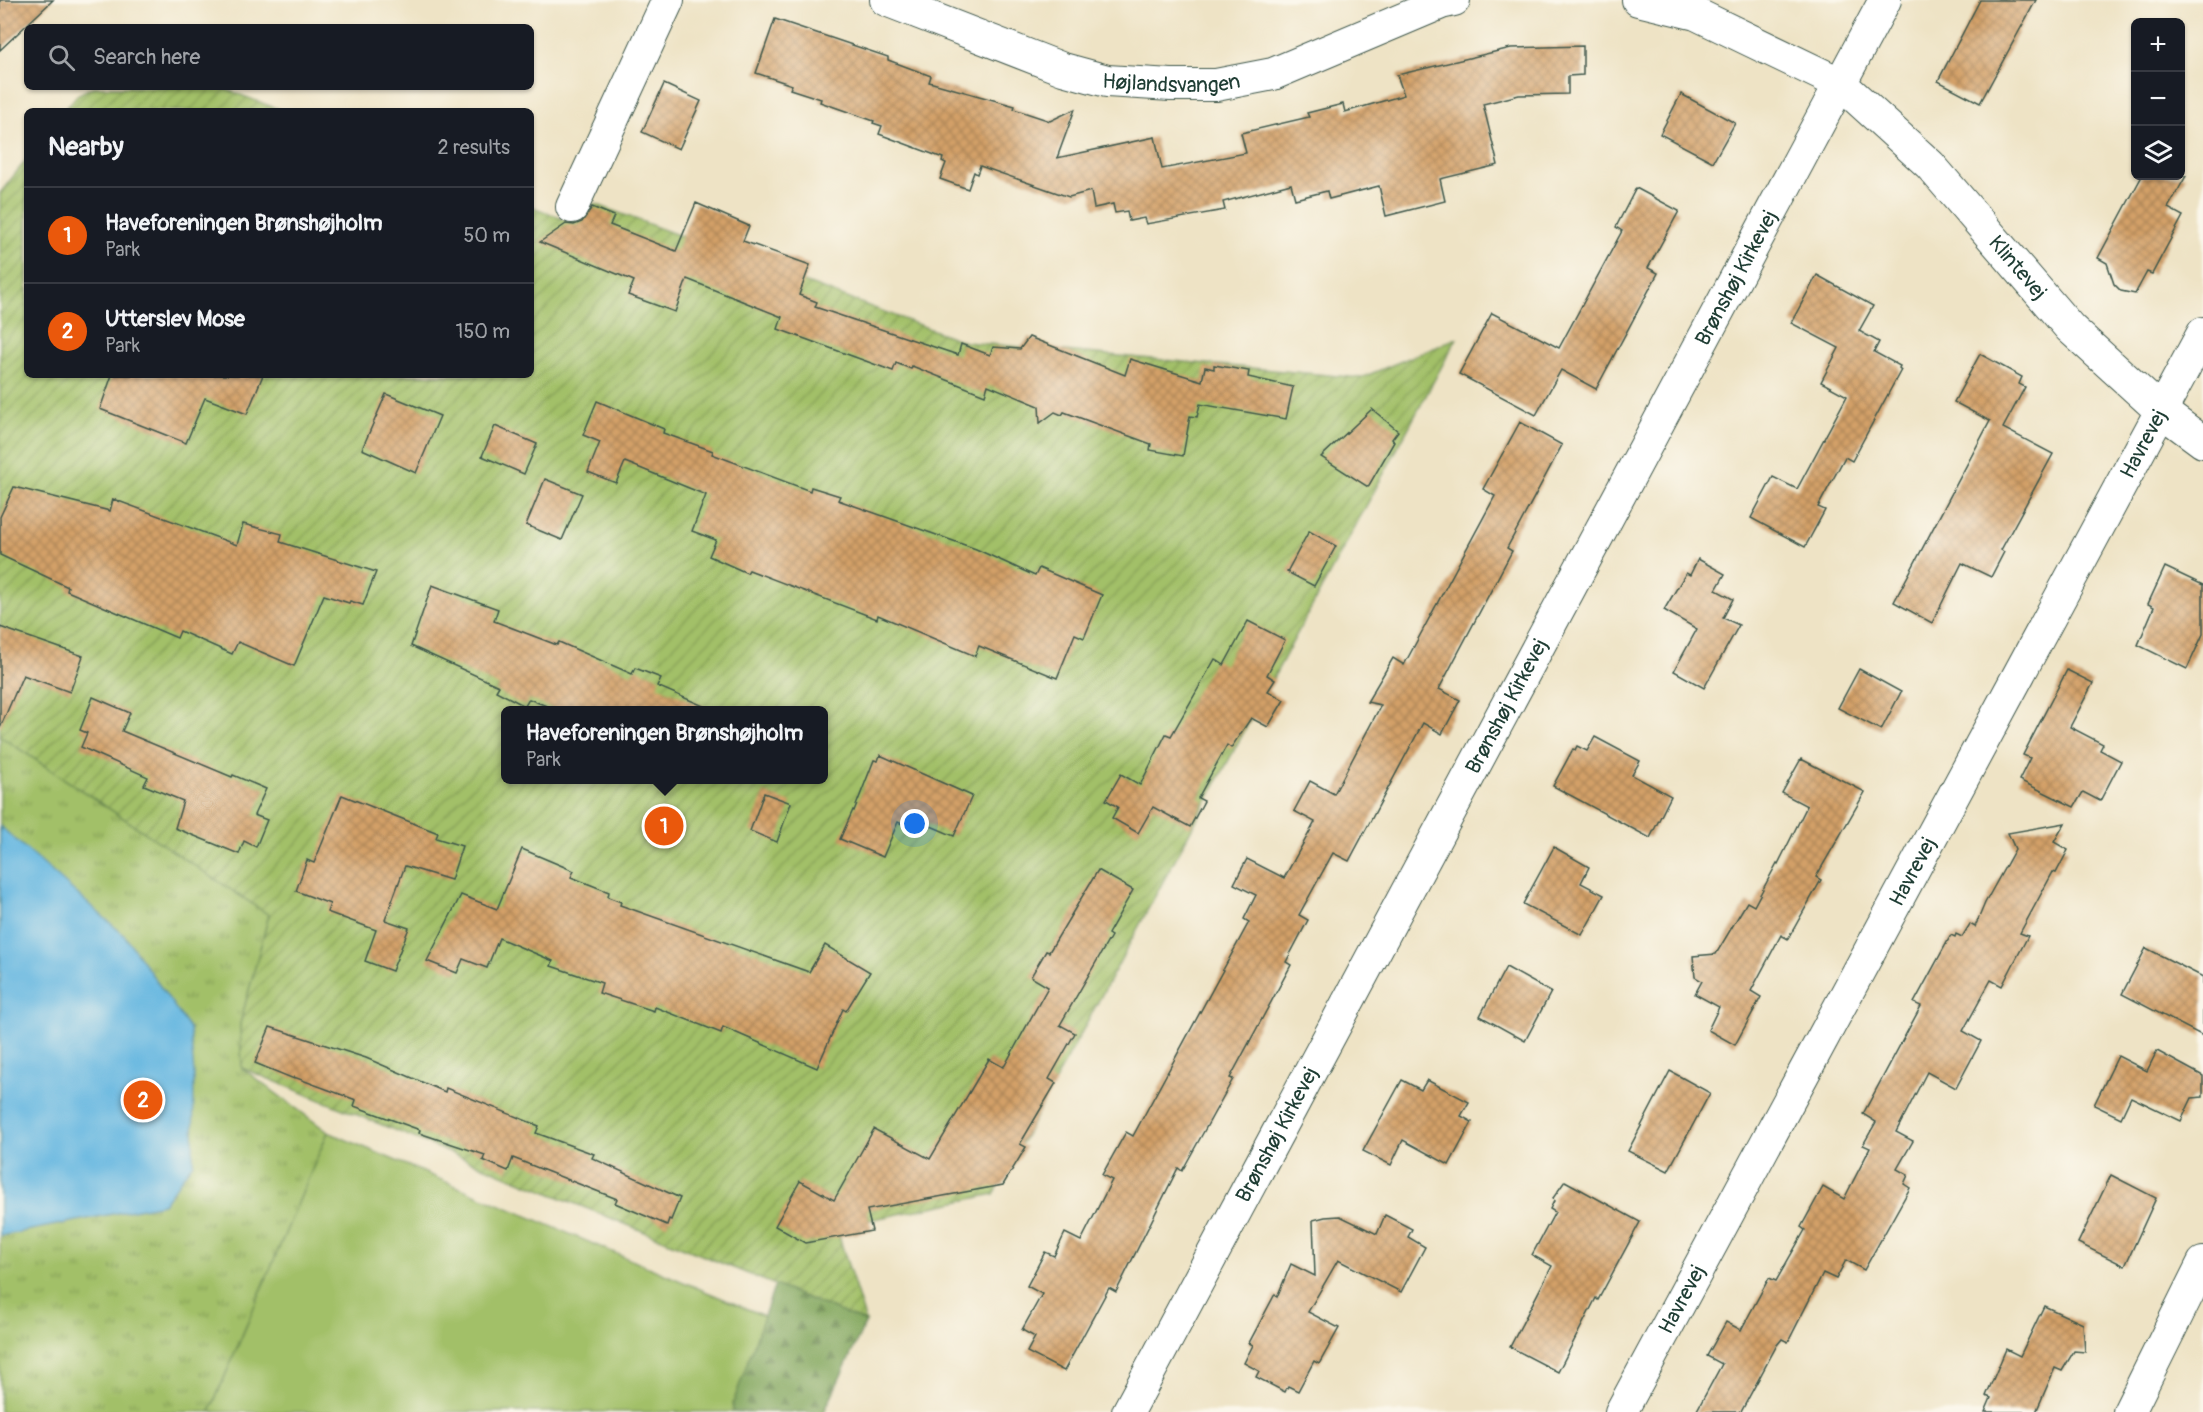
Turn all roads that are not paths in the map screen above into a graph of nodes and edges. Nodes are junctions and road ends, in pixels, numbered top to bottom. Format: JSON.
{"nodes":[{"id":1,"x":668,"y":0,"type":"edge"},
{"id":2,"x":886,"y":0,"type":"edge"},
{"id":3,"x":1454,"y":0,"type":"edge"},
{"id":4,"x":1638,"y":0,"type":"edge"},
{"id":5,"x":1885,"y":0,"type":"edge"},
{"id":6,"x":1841,"y":84,"type":"junction"},
{"id":7,"x":572,"y":207,"type":"dead end"},
{"id":8,"x":2203,"y":333,"type":"edge"},
{"id":9,"x":2161,"y":411,"type":"junction"},
{"id":10,"x":2203,"y":442,"type":"edge"},
{"id":11,"x":2203,"y":1263,"type":"edge"},
{"id":12,"x":1128,"y":1412,"type":"edge"},
{"id":13,"x":1622,"y":1412,"type":"edge"},
{"id":14,"x":2129,"y":1412,"type":"edge"}],
"edges":[{"from":1,"to":7,"type":"street"},
{"from":2,"to":3,"type":"street","name":"Højlandsvangen"},
{"from":4,"to":6,"type":"street"},
{"from":5,"to":6,"type":"street","name":"Brønshøj Kirkevej"},
{"from":6,"to":9,"type":"street","name":"Klintevej"},
{"from":6,"to":12,"type":"street","name":"Brønshøj Kirkevej"},
{"from":8,"to":9,"type":"street","name":"Havrevej"},
{"from":9,"to":10,"type":"street","name":"Klintevej"},
{"from":9,"to":13,"type":"street","name":"Havrevej"},
{"from":11,"to":14,"type":"street"}]}
